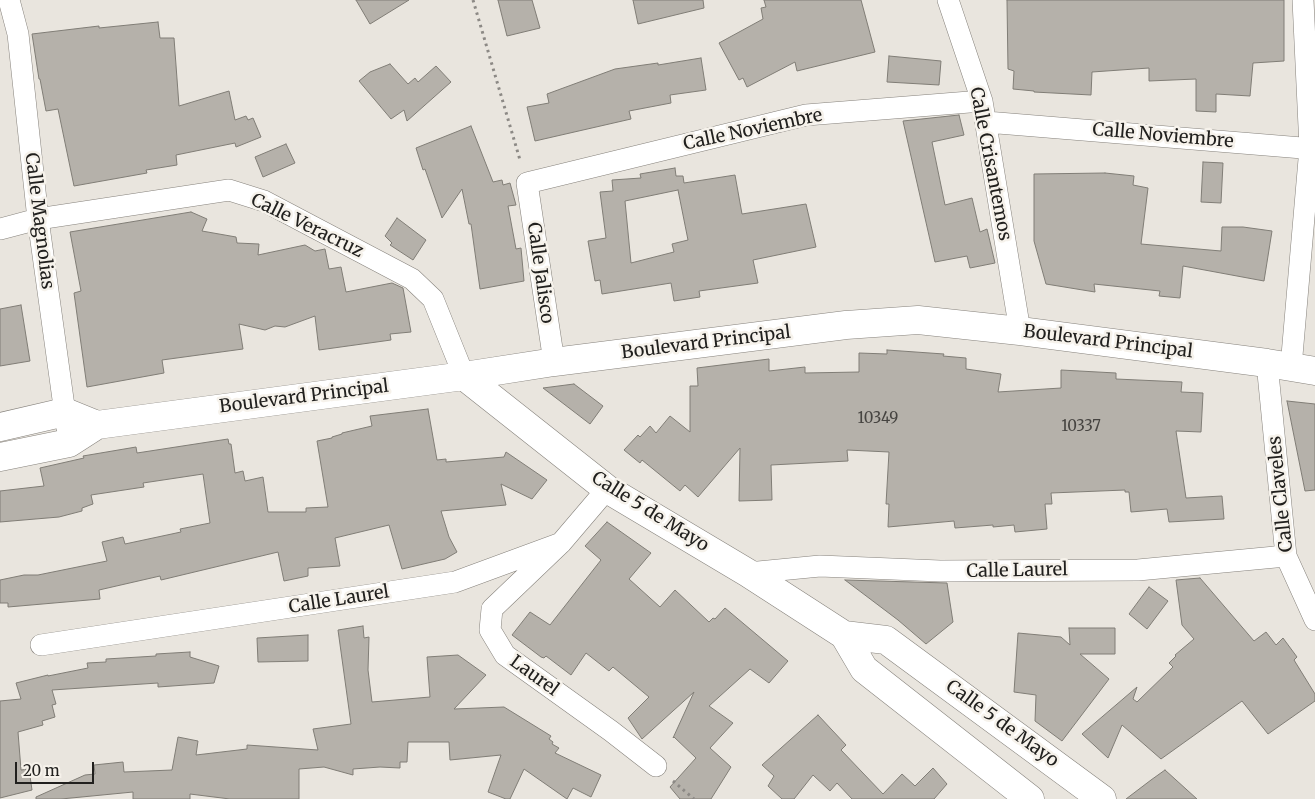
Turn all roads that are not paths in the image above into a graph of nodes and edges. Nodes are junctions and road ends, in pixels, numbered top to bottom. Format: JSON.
{"nodes":[{"id":1,"x":9,"y":0,"type":"edge"},
{"id":2,"x":948,"y":0,"type":"edge"},
{"id":3,"x":1303,"y":0,"type":"edge"},
{"id":4,"x":9,"y":36,"type":"edge"},
{"id":5,"x":982,"y":101,"type":"junction"},
{"id":6,"x":986,"y":122,"type":"junction"},
{"id":7,"x":1313,"y":149,"type":"edge"},
{"id":8,"x":527,"y":183,"type":"joint"},
{"id":9,"x":38,"y":218,"type":"junction"},
{"id":10,"x":0,"y":229,"type":"edge"},
{"id":11,"x":1020,"y":331,"type":"junction"},
{"id":12,"x":554,"y":362,"type":"junction"},
{"id":13,"x":1291,"y":367,"type":"edge"},
{"id":14,"x":464,"y":376,"type":"junction"},
{"id":15,"x":65,"y":412,"type":"junction"},
{"id":16,"x":97,"y":424,"type":"junction"},
{"id":17,"x":0,"y":427,"type":"edge"},
{"id":18,"x":69,"y":443,"type":"junction"},
{"id":19,"x":0,"y":457,"type":"edge"},
{"id":20,"x":607,"y":489,"type":"junction"},
{"id":21,"x":561,"y":543,"type":"junction"},
{"id":22,"x":1286,"y":556,"type":"junction"},
{"id":23,"x":748,"y":573,"type":"junction"},
{"id":24,"x":1315,"y":620,"type":"edge"},
{"id":25,"x":844,"y":636,"type":"junction"},
{"id":26,"x":41,"y":645,"type":"dead end"},
{"id":27,"x":656,"y":766,"type":"dead end"},
{"id":28,"x":1092,"y":796,"type":"edge"},
{"id":29,"x":1030,"y":799,"type":"edge"}],
"edges":[{"from":1,"to":4,"type":"street","name":"Calle Magnolias"},
{"from":2,"to":5,"type":"street","name":"Calle Crisantemos"},
{"from":3,"to":7,"type":"street","name":"Calle Claveles"},
{"from":4,"to":9,"type":"street","name":"Calle Magnolias"},
{"from":5,"to":6,"type":"street","name":"Calle Crisantemos"},
{"from":5,"to":8,"type":"street","name":"Calle Noviembre"},
{"from":6,"to":7,"type":"street","name":"Calle Noviembre"},
{"from":6,"to":11,"type":"street","name":"Calle Crisantemos"},
{"from":7,"to":13,"type":"street","name":"Calle Claveles"},
{"from":8,"to":12,"type":"street","name":"Calle Jalisco"},
{"from":9,"to":10,"type":"street","name":"Calle Veracruz"},
{"from":9,"to":14,"type":"street","name":"Calle Veracruz"},
{"from":9,"to":15,"type":"street","name":"Calle Magnolias"},
{"from":11,"to":12,"type":"street","name":"Boulevard Principal"},
{"from":11,"to":13,"type":"street","name":"Boulevard Principal"},
{"from":12,"to":14,"type":"street","name":"Boulevard Principal"},
{"from":13,"to":22,"type":"street","name":"Calle Claveles"},
{"from":14,"to":16,"type":"street","name":"Boulevard Principal"},
{"from":14,"to":20,"type":"street","name":"Calle 5 de Mayo"},
{"from":15,"to":16,"type":"street","name":"Boulevard Principal"},
{"from":15,"to":17,"type":"street"},
{"from":15,"to":18,"type":"street","name":"Calle Magnolias"},
{"from":16,"to":18,"type":"street","name":"Boulevard Principal"},
{"from":18,"to":19,"type":"street","name":"Boulevard Principal"},
{"from":20,"to":21,"type":"street","name":"Calle Laurel"},
{"from":20,"to":23,"type":"street","name":"Calle 5 de Mayo"},
{"from":21,"to":26,"type":"street","name":"Calle Laurel"},
{"from":21,"to":27,"type":"street","name":"Laurel"},
{"from":22,"to":23,"type":"street","name":"Calle Laurel"},
{"from":22,"to":24,"type":"street","name":"Calle Claveles"},
{"from":23,"to":25,"type":"street","name":"Calle 5 de Mayo"},
{"from":25,"to":28,"type":"street","name":"Calle 5 de Mayo"},
{"from":25,"to":29,"type":"street","name":"Calle 5 de Mayo"}]}
